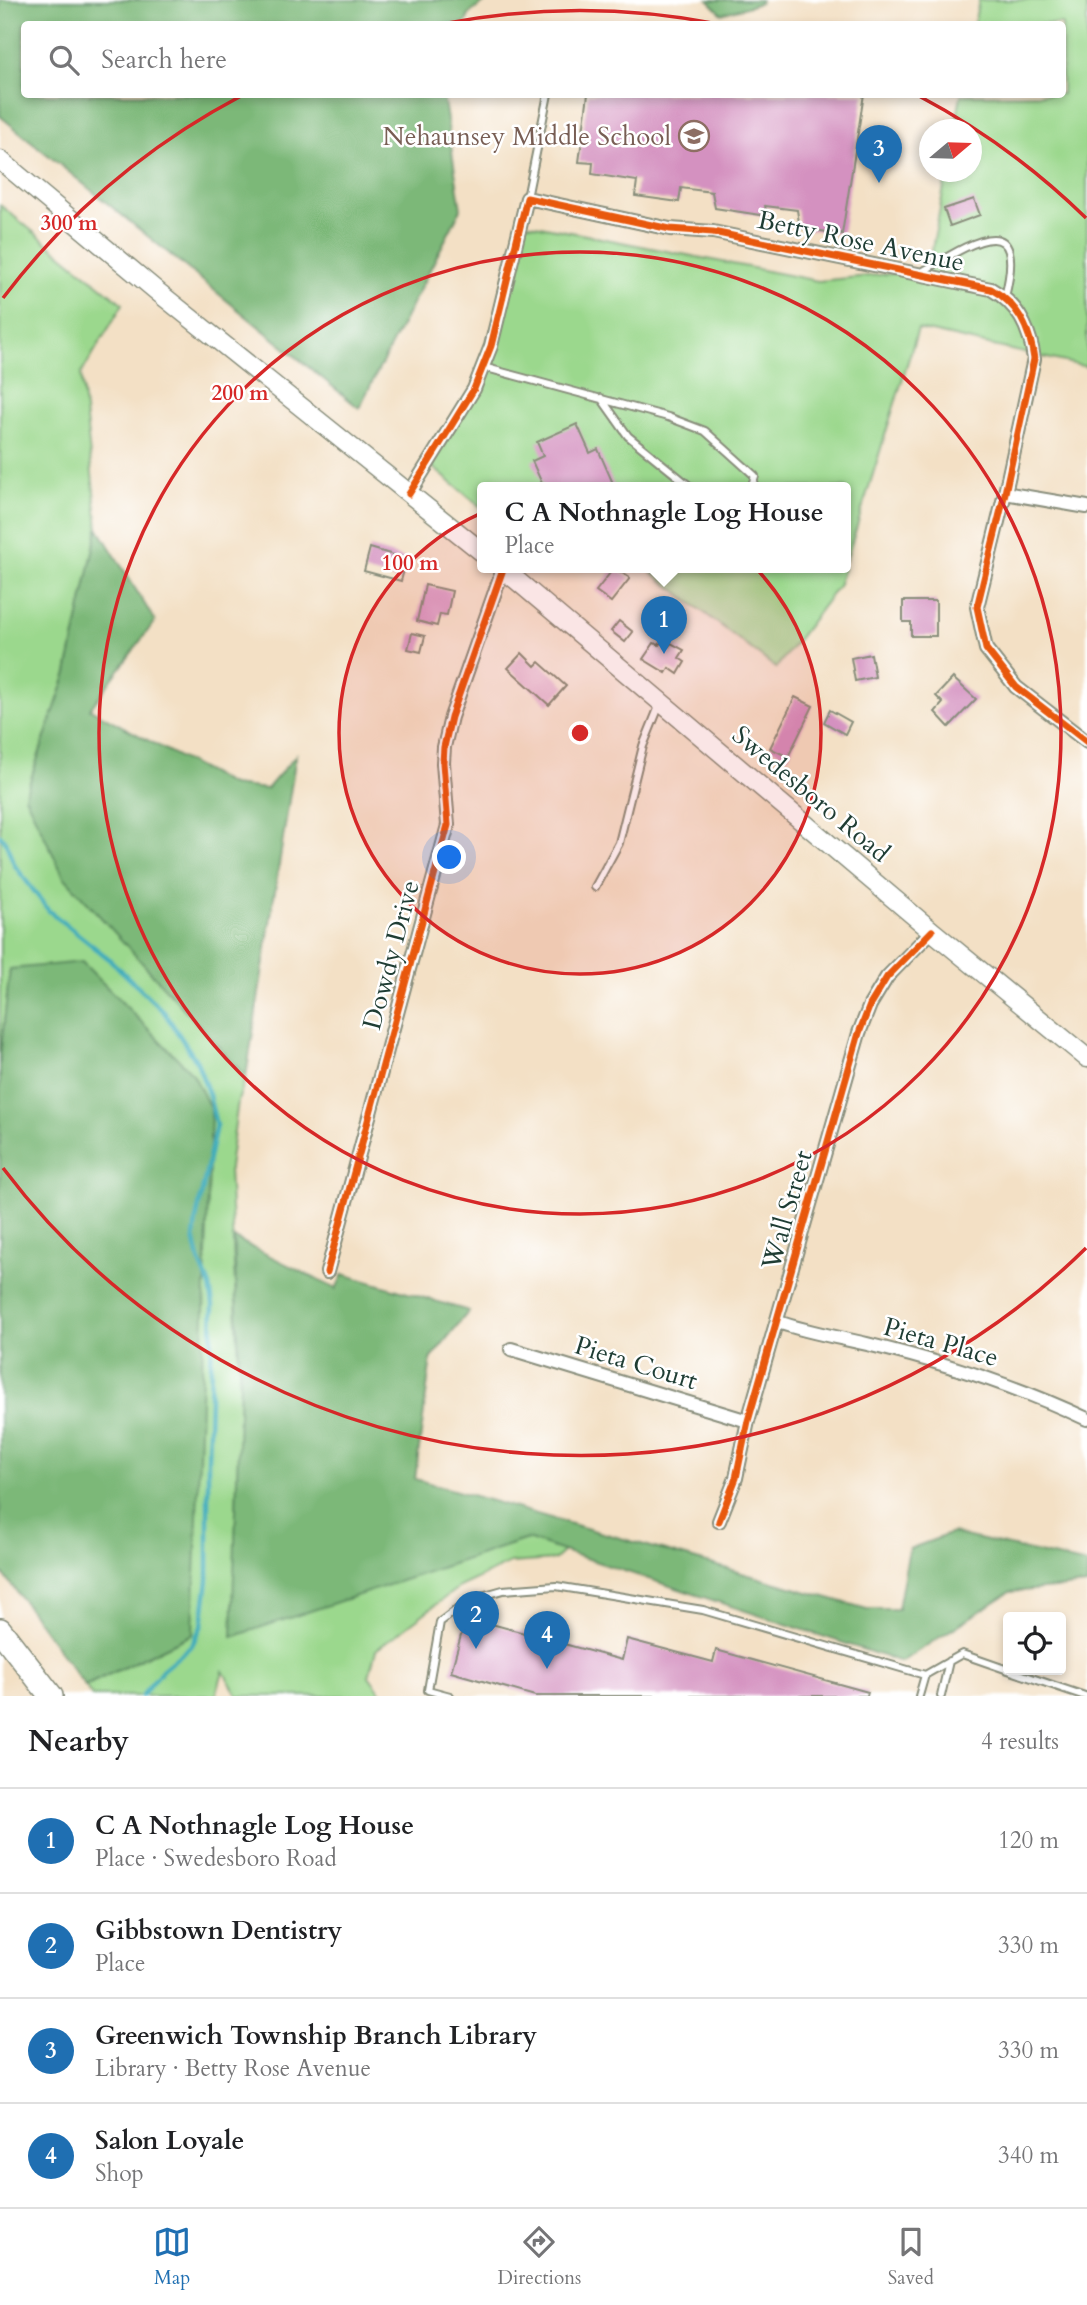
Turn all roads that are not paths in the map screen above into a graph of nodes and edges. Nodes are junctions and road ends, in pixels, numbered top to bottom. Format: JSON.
{"nodes":[{"id":1,"x":547,"y":98,"type":"edge"},
{"id":2,"x":0,"y":160,"type":"edge"},
{"id":3,"x":527,"y":198,"type":"junction"},
{"id":4,"x":918,"y":274,"type":"junction"},
{"id":5,"x":1005,"y":297,"type":"junction"},
{"id":6,"x":483,"y":367,"type":"junction"},
{"id":7,"x":601,"y":398,"type":"junction"},
{"id":8,"x":685,"y":482,"type":"edge"},
{"id":9,"x":753,"y":482,"type":"edge"},
{"id":10,"x":1005,"y":493,"type":"junction"},
{"id":11,"x":409,"y":494,"type":"junction"},
{"id":12,"x":1087,"y":507,"type":"edge"},
{"id":13,"x":477,"y":548,"type":"edge"},
{"id":14,"x":502,"y":573,"type":"edge"},
{"id":15,"x":508,"y":573,"type":"edge"},
{"id":16,"x":661,"y":702,"type":"junction"},
{"id":17,"x":1087,"y":742,"type":"edge"},
{"id":18,"x":595,"y":887,"type":"dead end"},
{"id":19,"x":932,"y":931,"type":"junction"},
{"id":20,"x":1087,"y":1058,"type":"edge"},
{"id":21,"x":327,"y":1272,"type":"dead end"},
{"id":22,"x":778,"y":1322,"type":"junction"},
{"id":23,"x":511,"y":1349,"type":"dead end"},
{"id":24,"x":1087,"y":1419,"type":"edge"},
{"id":25,"x":748,"y":1421,"type":"junction"},
{"id":26,"x":719,"y":1521,"type":"dead end"},
{"id":27,"x":0,"y":1630,"type":"edge"},
{"id":28,"x":0,"y":1652,"type":"edge"},
{"id":29,"x":950,"y":1661,"type":"junction"},
{"id":30,"x":1003,"y":1668,"type":"edge"},
{"id":31,"x":925,"y":1675,"type":"junction"},
{"id":32,"x":1023,"y":1675,"type":"edge"},
{"id":33,"x":1060,"y":1687,"type":"junction"},
{"id":34,"x":32,"y":1696,"type":"edge"},
{"id":35,"x":51,"y":1696,"type":"edge"},
{"id":36,"x":450,"y":1696,"type":"edge"},
{"id":37,"x":919,"y":1696,"type":"edge"},
{"id":38,"x":941,"y":1696,"type":"edge"},
{"id":39,"x":1058,"y":1696,"type":"edge"},
{"id":40,"x":1085,"y":1696,"type":"edge"}],
"edges":[{"from":1,"to":3,"type":"lane"},
{"from":2,"to":11,"type":"main road"},
{"from":3,"to":4,"type":"street","name":"Betty Rose Avenue"},
{"from":3,"to":6,"type":"street"},
{"from":4,"to":5,"type":"street","name":"Betty Rose Avenue"},
{"from":4,"to":5,"type":"lane"},
{"from":5,"to":10,"type":"street"},
{"from":6,"to":7,"type":"lane"},
{"from":6,"to":11,"type":"street"},
{"from":7,"to":8,"type":"lane"},
{"from":7,"to":9,"type":"lane"},
{"from":10,"to":12,"type":"street"},
{"from":10,"to":17,"type":"street"},
{"from":11,"to":13,"type":"main road"},
{"from":14,"to":21,"type":"street","name":"Dowdy Drive"},
{"from":15,"to":16,"type":"main road","name":"Swedesboro Road"},
{"from":16,"to":18,"type":"lane"},
{"from":16,"to":19,"type":"main road","name":"Swedesboro Road"},
{"from":19,"to":20,"type":"main road","name":"Swedesboro Road"},
{"from":19,"to":22,"type":"street","name":"Wall Street"},
{"from":22,"to":24,"type":"street","name":"Pieta Place"},
{"from":22,"to":25,"type":"street","name":"Wall Street"},
{"from":23,"to":25,"type":"street","name":"Pieta Court"},
{"from":25,"to":26,"type":"street","name":"Wall Street"},
{"from":27,"to":35,"type":"highway"},
{"from":28,"to":34,"type":"highway"},
{"from":29,"to":30,"type":"lane"},
{"from":29,"to":31,"type":"lane"},
{"from":29,"to":38,"type":"lane"},
{"from":31,"to":36,"type":"lane"},
{"from":31,"to":37,"type":"lane"},
{"from":32,"to":33,"type":"lane"},
{"from":33,"to":39,"type":"lane"},
{"from":33,"to":40,"type":"lane"}]}
